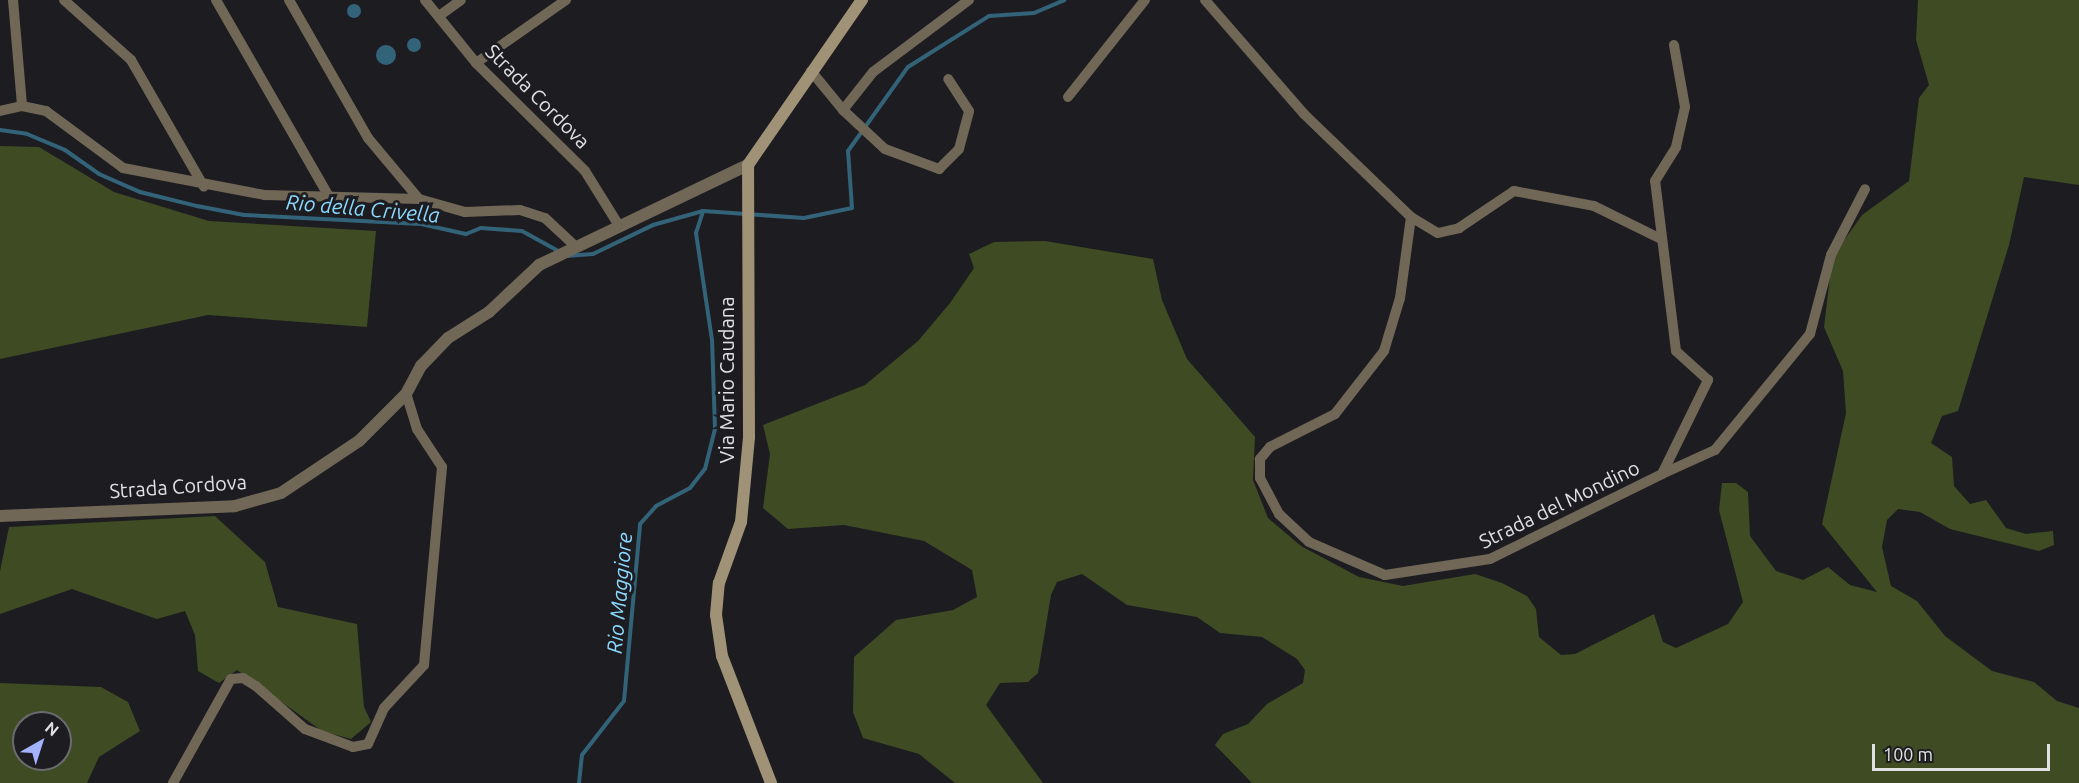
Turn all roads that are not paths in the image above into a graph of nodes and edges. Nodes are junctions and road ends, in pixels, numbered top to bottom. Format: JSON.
{"nodes":[{"id":1,"x":13,"y":0,"type":"edge"},
{"id":2,"x":64,"y":0,"type":"edge"},
{"id":3,"x":216,"y":0,"type":"edge"},
{"id":4,"x":289,"y":0,"type":"edge"},
{"id":5,"x":425,"y":0,"type":"edge"},
{"id":6,"x":461,"y":0,"type":"edge"},
{"id":7,"x":566,"y":0,"type":"edge"},
{"id":8,"x":862,"y":0,"type":"edge"},
{"id":9,"x":969,"y":0,"type":"edge"},
{"id":10,"x":1145,"y":0,"type":"edge"},
{"id":11,"x":1206,"y":0,"type":"edge"},
{"id":12,"x":439,"y":16,"type":"junction"},
{"id":13,"x":1674,"y":45,"type":"dead end"},
{"id":14,"x":476,"y":63,"type":"junction"},
{"id":15,"x":810,"y":71,"type":"junction"},
{"id":16,"x":948,"y":79,"type":"dead end"},
{"id":17,"x":1068,"y":97,"type":"dead end"},
{"id":18,"x":22,"y":106,"type":"junction"},
{"id":19,"x":843,"y":110,"type":"junction"},
{"id":20,"x":0,"y":111,"type":"edge"},
{"id":21,"x":748,"y":165,"type":"junction"},
{"id":22,"x":204,"y":187,"type":"junction"},
{"id":23,"x":1865,"y":189,"type":"dead end"},
{"id":24,"x":330,"y":198,"type":"junction"},
{"id":25,"x":419,"y":199,"type":"junction"},
{"id":26,"x":1411,"y":217,"type":"junction"},
{"id":27,"x":618,"y":224,"type":"junction"},
{"id":28,"x":1661,"y":239,"type":"junction"},
{"id":29,"x":570,"y":246,"type":"junction"},
{"id":30,"x":406,"y":394,"type":"junction"},
{"id":31,"x":1662,"y":474,"type":"junction"},
{"id":32,"x":0,"y":516,"type":"edge"},
{"id":33,"x":767,"y":767,"type":"junction"},
{"id":34,"x":172,"y":783,"type":"edge"},
{"id":35,"x":771,"y":783,"type":"edge"},
{"id":36,"x":778,"y":783,"type":"edge"}],
"edges":[{"from":1,"to":18,"type":"street"},
{"from":2,"to":22,"type":"street"},
{"from":3,"to":24,"type":"street"},
{"from":4,"to":25,"type":"street"},
{"from":5,"to":12,"type":"street","name":"Strada Cordova"},
{"from":6,"to":12,"type":"street"},
{"from":7,"to":14,"type":"street"},
{"from":8,"to":15,"type":"main road","name":"Via Mario Caudana"},
{"from":9,"to":19,"type":"street"},
{"from":10,"to":17,"type":"street"},
{"from":11,"to":26,"type":"street"},
{"from":12,"to":14,"type":"street","name":"Strada Cordova"},
{"from":13,"to":28,"type":"street","name":"Strada del Mondino"},
{"from":14,"to":27,"type":"street","name":"Strada Cordova"},
{"from":15,"to":19,"type":"street"},
{"from":15,"to":21,"type":"main road","name":"Via Mario Caudana"},
{"from":16,"to":19,"type":"street"},
{"from":18,"to":20,"type":"street"},
{"from":18,"to":22,"type":"street"},
{"from":21,"to":27,"type":"street","name":"Strada Cordova"},
{"from":21,"to":33,"type":"main road","name":"Via Mario Caudana"},
{"from":22,"to":24,"type":"street"},
{"from":23,"to":31,"type":"street","name":"Strada del Mondino"},
{"from":24,"to":25,"type":"street"},
{"from":25,"to":29,"type":"street"},
{"from":26,"to":28,"type":"street"},
{"from":26,"to":31,"type":"street","name":"Strada del Mondino"},
{"from":27,"to":29,"type":"street","name":"Strada Cordova"},
{"from":28,"to":31,"type":"street","name":"Strada del Mondino"},
{"from":29,"to":30,"type":"street","name":"Strada Cordova"},
{"from":30,"to":32,"type":"street","name":"Strada Cordova"},
{"from":30,"to":34,"type":"street"},
{"from":33,"to":35,"type":"main road","name":"Via Mario Caudana"},
{"from":33,"to":36,"type":"street"}]}
